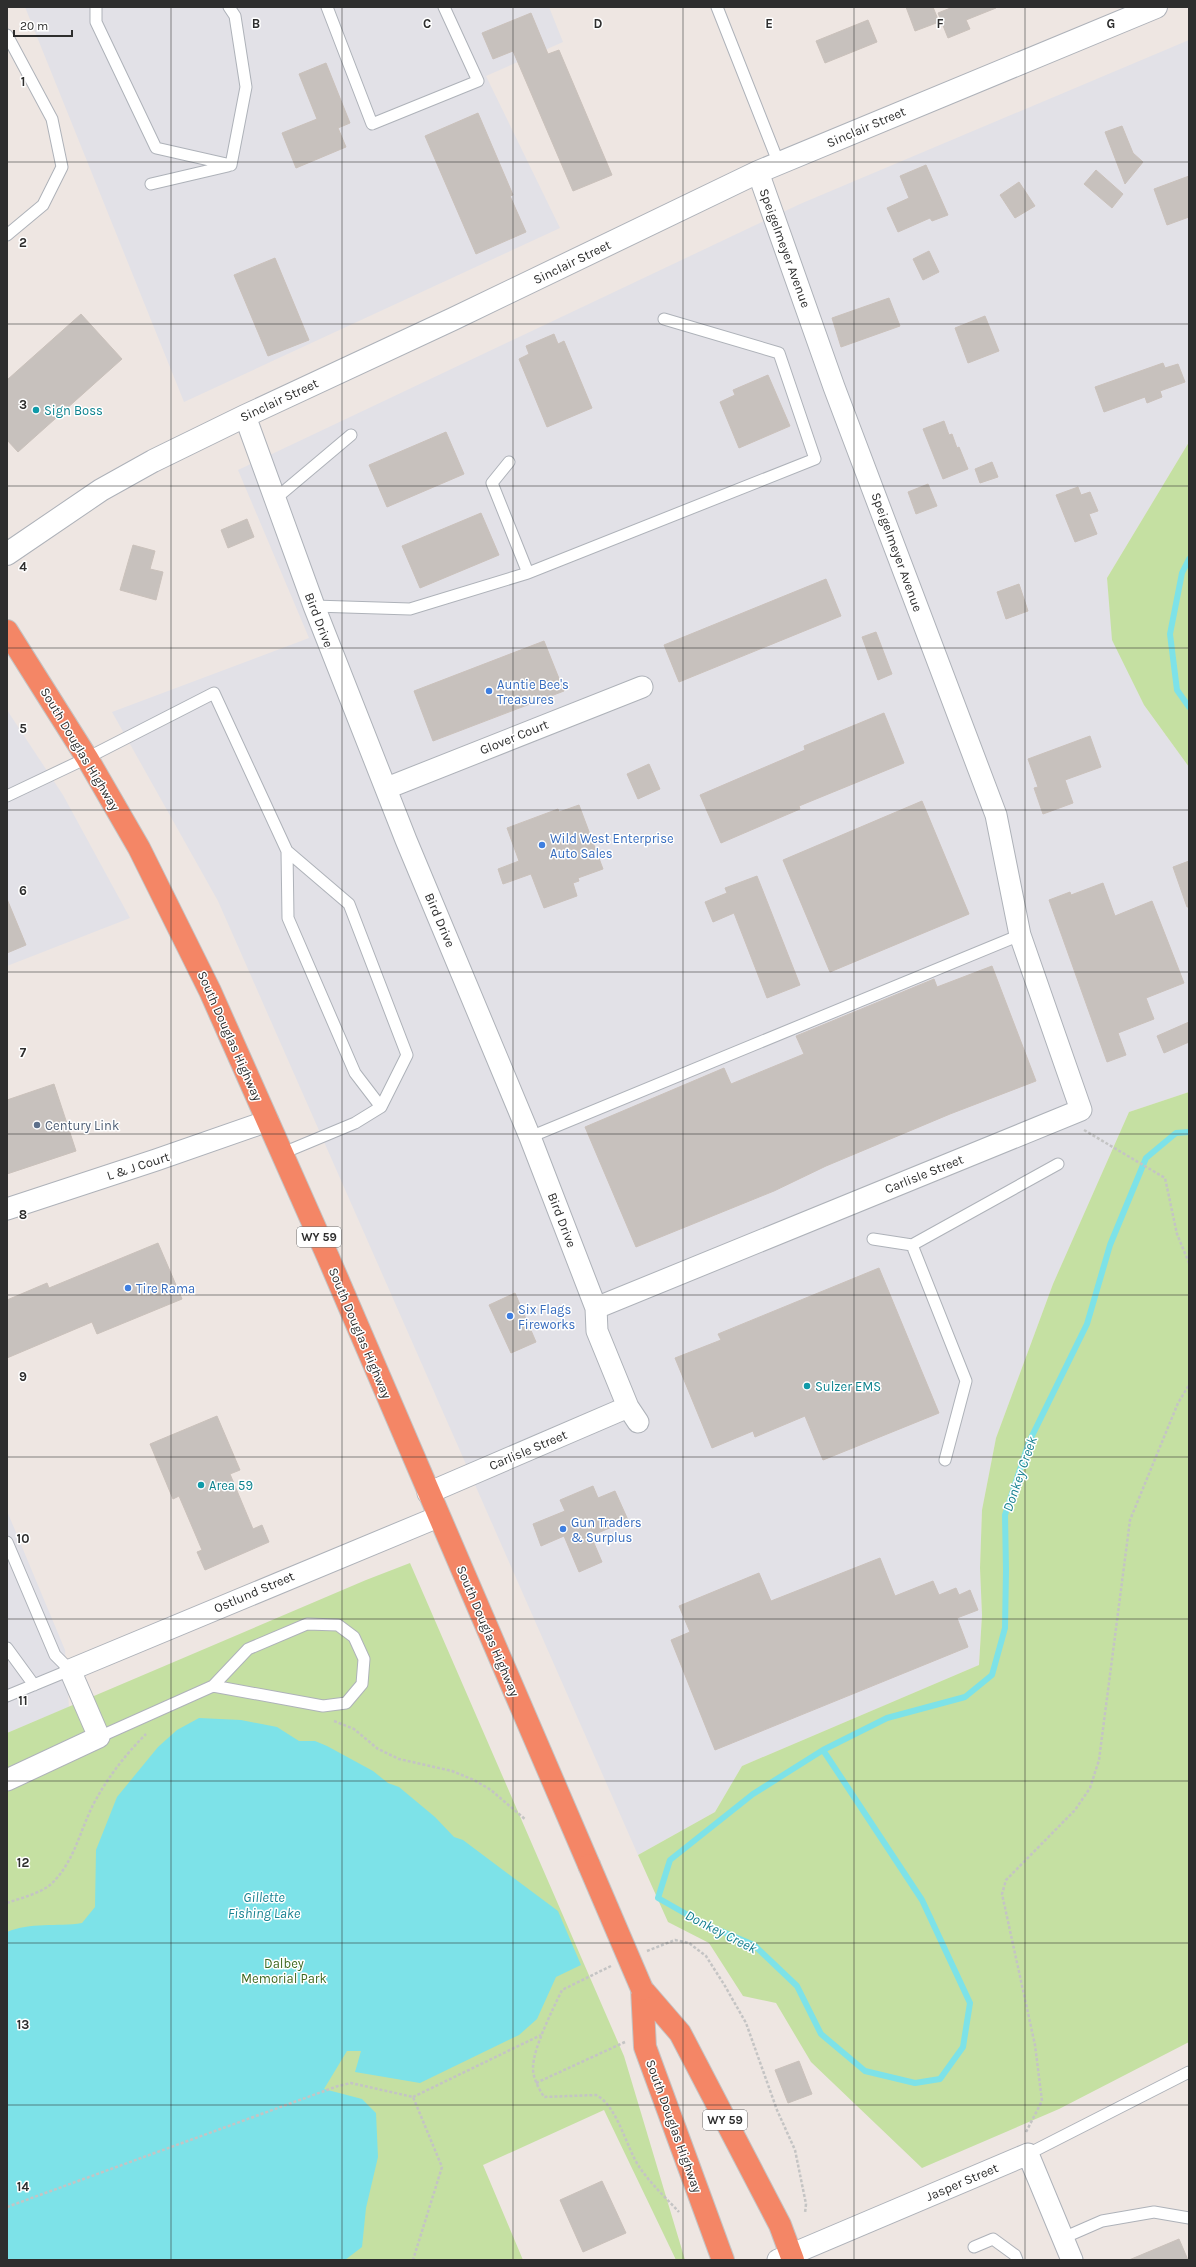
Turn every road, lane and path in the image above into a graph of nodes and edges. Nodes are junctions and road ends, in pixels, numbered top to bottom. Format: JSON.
{"nodes":[{"id":1,"x":96,"y":7,"type":"edge"},
{"id":2,"x":229,"y":7,"type":"edge"},
{"id":3,"x":327,"y":7,"type":"edge"},
{"id":4,"x":444,"y":7,"type":"edge"},
{"id":5,"x":717,"y":7,"type":"edge"},
{"id":6,"x":1146,"y":9,"type":"edge"},
{"id":7,"x":7,"y":35,"type":"edge"},
{"id":8,"x":778,"y":164,"type":"junction"},
{"id":9,"x":231,"y":165,"type":"junction"},
{"id":10,"x":758,"y":172,"type":"junction"},
{"id":11,"x":151,"y":184,"type":"dead end"},
{"id":12,"x":7,"y":235,"type":"edge"},
{"id":13,"x":664,"y":319,"type":"dead end"},
{"id":14,"x":245,"y":416,"type":"junction"},
{"id":15,"x":351,"y":436,"type":"dead end"},
{"id":16,"x":509,"y":462,"type":"dead end"},
{"id":17,"x":275,"y":499,"type":"junction"},
{"id":18,"x":7,"y":554,"type":"edge"},
{"id":19,"x":528,"y":572,"type":"junction"},
{"id":20,"x":314,"y":606,"type":"junction"},
{"id":21,"x":7,"y":631,"type":"edge"},
{"id":22,"x":642,"y":687,"type":"dead end"},
{"id":23,"x":87,"y":758,"type":"junction"},
{"id":24,"x":387,"y":788,"type":"junction"},
{"id":25,"x":8,"y":795,"type":"edge"},
{"id":26,"x":287,"y":851,"type":"junction"},
{"id":27,"x":1020,"y":935,"type":"junction"},
{"id":28,"x":381,"y":1107,"type":"junction"},
{"id":29,"x":1081,"y":1110,"type":"junction"},
{"id":30,"x":268,"y":1121,"type":"junction"},
{"id":31,"x":530,"y":1137,"type":"junction"},
{"id":32,"x":283,"y":1153,"type":"junction"},
{"id":33,"x":1058,"y":1164,"type":"dead end"},
{"id":34,"x":7,"y":1209,"type":"edge"},
{"id":35,"x":873,"y":1239,"type":"dead end"},
{"id":36,"x":912,"y":1245,"type":"junction"},
{"id":37,"x":1189,"y":1262,"type":"edge"},
{"id":38,"x":596,"y":1308,"type":"junction"},
{"id":39,"x":1189,"y":1385,"type":"edge"},
{"id":40,"x":633,"y":1414,"type":"joint"},
{"id":41,"x":945,"y":1460,"type":"dead end"},
{"id":42,"x":428,"y":1493,"type":"junction"},
{"id":43,"x":438,"y":1517,"type":"junction"},
{"id":44,"x":7,"y":1542,"type":"edge"},
{"id":45,"x":7,"y":1648,"type":"edge"},
{"id":46,"x":70,"y":1670,"type":"junction"},
{"id":47,"x":34,"y":1685,"type":"junction"},
{"id":48,"x":214,"y":1686,"type":"junction"},
{"id":49,"x":7,"y":1696,"type":"edge"},
{"id":50,"x":330,"y":1720,"type":"dead end"},
{"id":51,"x":149,"y":1731,"type":"dead end"},
{"id":52,"x":99,"y":1737,"type":"junction"},
{"id":53,"x":7,"y":1780,"type":"edge"},
{"id":54,"x":526,"y":1820,"type":"dead end"},
{"id":55,"x":7,"y":1903,"type":"edge"},
{"id":56,"x":642,"y":1989,"type":"junction"},
{"id":57,"x":542,"y":2035,"type":"dead end"},
{"id":58,"x":626,"y":2042,"type":"dead end"},
{"id":59,"x":1189,"y":2072,"type":"edge"},
{"id":60,"x":536,"y":2083,"type":"dead end"},
{"id":61,"x":413,"y":2097,"type":"junction"},
{"id":62,"x":1026,"y":2132,"type":"dead end"},
{"id":63,"x":1028,"y":2154,"type":"junction"},
{"id":64,"x":7,"y":2207,"type":"edge"},
{"id":65,"x":1189,"y":2218,"type":"edge"},
{"id":66,"x":1063,"y":2238,"type":"junction"},
{"id":67,"x":974,"y":2247,"type":"dead end"},
{"id":68,"x":788,"y":2258,"type":"edge"},
{"id":69,"x":413,"y":2260,"type":"edge"},
{"id":70,"x":723,"y":2260,"type":"edge"},
{"id":71,"x":1017,"y":2260,"type":"edge"},
{"id":72,"x":1072,"y":2260,"type":"edge"}],
"edges":[{"from":1,"to":9,"type":"lane"},
{"from":2,"to":9,"type":"lane"},
{"from":3,"to":4,"type":"lane"},
{"from":5,"to":8,"type":"lane"},
{"from":6,"to":8,"type":"street","name":"Sinclair Street"},
{"from":7,"to":12,"type":"lane"},
{"from":8,"to":10,"type":"street","name":"Sinclair Street"},
{"from":9,"to":11,"type":"lane"},
{"from":10,"to":14,"type":"street","name":"Sinclair Street"},
{"from":10,"to":27,"type":"street","name":"Speigelmeyer Avenue"},
{"from":13,"to":19,"type":"lane"},
{"from":14,"to":17,"type":"street","name":"Bird Drive"},
{"from":14,"to":18,"type":"street","name":"Sinclair Street"},
{"from":15,"to":17,"type":"lane"},
{"from":16,"to":19,"type":"lane"},
{"from":17,"to":20,"type":"street","name":"Bird Drive"},
{"from":19,"to":20,"type":"lane"},
{"from":20,"to":24,"type":"street","name":"Bird Drive"},
{"from":21,"to":23,"type":"highway","name":"South Douglas Highway","number":"WY 59"},
{"from":22,"to":24,"type":"street","name":"Glover Court"},
{"from":23,"to":25,"type":"lane"},
{"from":23,"to":26,"type":"lane"},
{"from":23,"to":30,"type":"highway","name":"South Douglas Highway","number":"WY 59"},
{"from":24,"to":31,"type":"street","name":"Bird Drive"},
{"from":26,"to":28,"type":"lane"},
{"from":26,"to":28,"type":"lane"},
{"from":27,"to":29,"type":"street"},
{"from":27,"to":31,"type":"lane"},
{"from":28,"to":32,"type":"lane"},
{"from":29,"to":37,"type":"path"},
{"from":29,"to":38,"type":"street","name":"Carlisle Street"},
{"from":30,"to":32,"type":"highway","name":"South Douglas Highway","number":"WY 59"},
{"from":30,"to":34,"type":"street","name":"L & J Court"},
{"from":31,"to":38,"type":"street","name":"Bird Drive"},
{"from":32,"to":42,"type":"highway","name":"South Douglas Highway","number":"WY 59"},
{"from":33,"to":36,"type":"lane"},
{"from":35,"to":36,"type":"lane"},
{"from":36,"to":41,"type":"lane"},
{"from":38,"to":40,"type":"street","name":"Bird Drive"},
{"from":39,"to":62,"type":"path"},
{"from":40,"to":42,"type":"street","name":"Carlisle Street"},
{"from":42,"to":43,"type":"highway","name":"South Douglas Highway","number":"WY 59"},
{"from":43,"to":46,"type":"street","name":"Ostlund Street"},
{"from":43,"to":56,"type":"highway","name":"South Douglas Highway","number":"WY 59","bridge":true},
{"from":44,"to":46,"type":"lane"},
{"from":45,"to":47,"type":"lane"},
{"from":46,"to":47,"type":"lane"},
{"from":46,"to":52,"type":"street"},
{"from":47,"to":49,"type":"lane"},
{"from":48,"to":48,"type":"lane"},
{"from":48,"to":52,"type":"lane"},
{"from":50,"to":54,"type":"path"},
{"from":51,"to":55,"type":"path"},
{"from":52,"to":53,"type":"street"},
{"from":56,"to":68,"type":"highway","name":"South Douglas Highway","number":"WY 59"},
{"from":56,"to":70,"type":"highway","name":"South Douglas Highway","number":"WY 59"},
{"from":57,"to":61,"type":"path"},
{"from":58,"to":60,"type":"path"},
{"from":59,"to":63,"type":"lane"},
{"from":61,"to":64,"type":"path"},
{"from":61,"to":69,"type":"path"},
{"from":63,"to":66,"type":"street"},
{"from":63,"to":68,"type":"street","name":"Jasper Street"},
{"from":65,"to":66,"type":"lane"},
{"from":66,"to":72,"type":"street"},
{"from":67,"to":71,"type":"lane"}]}
